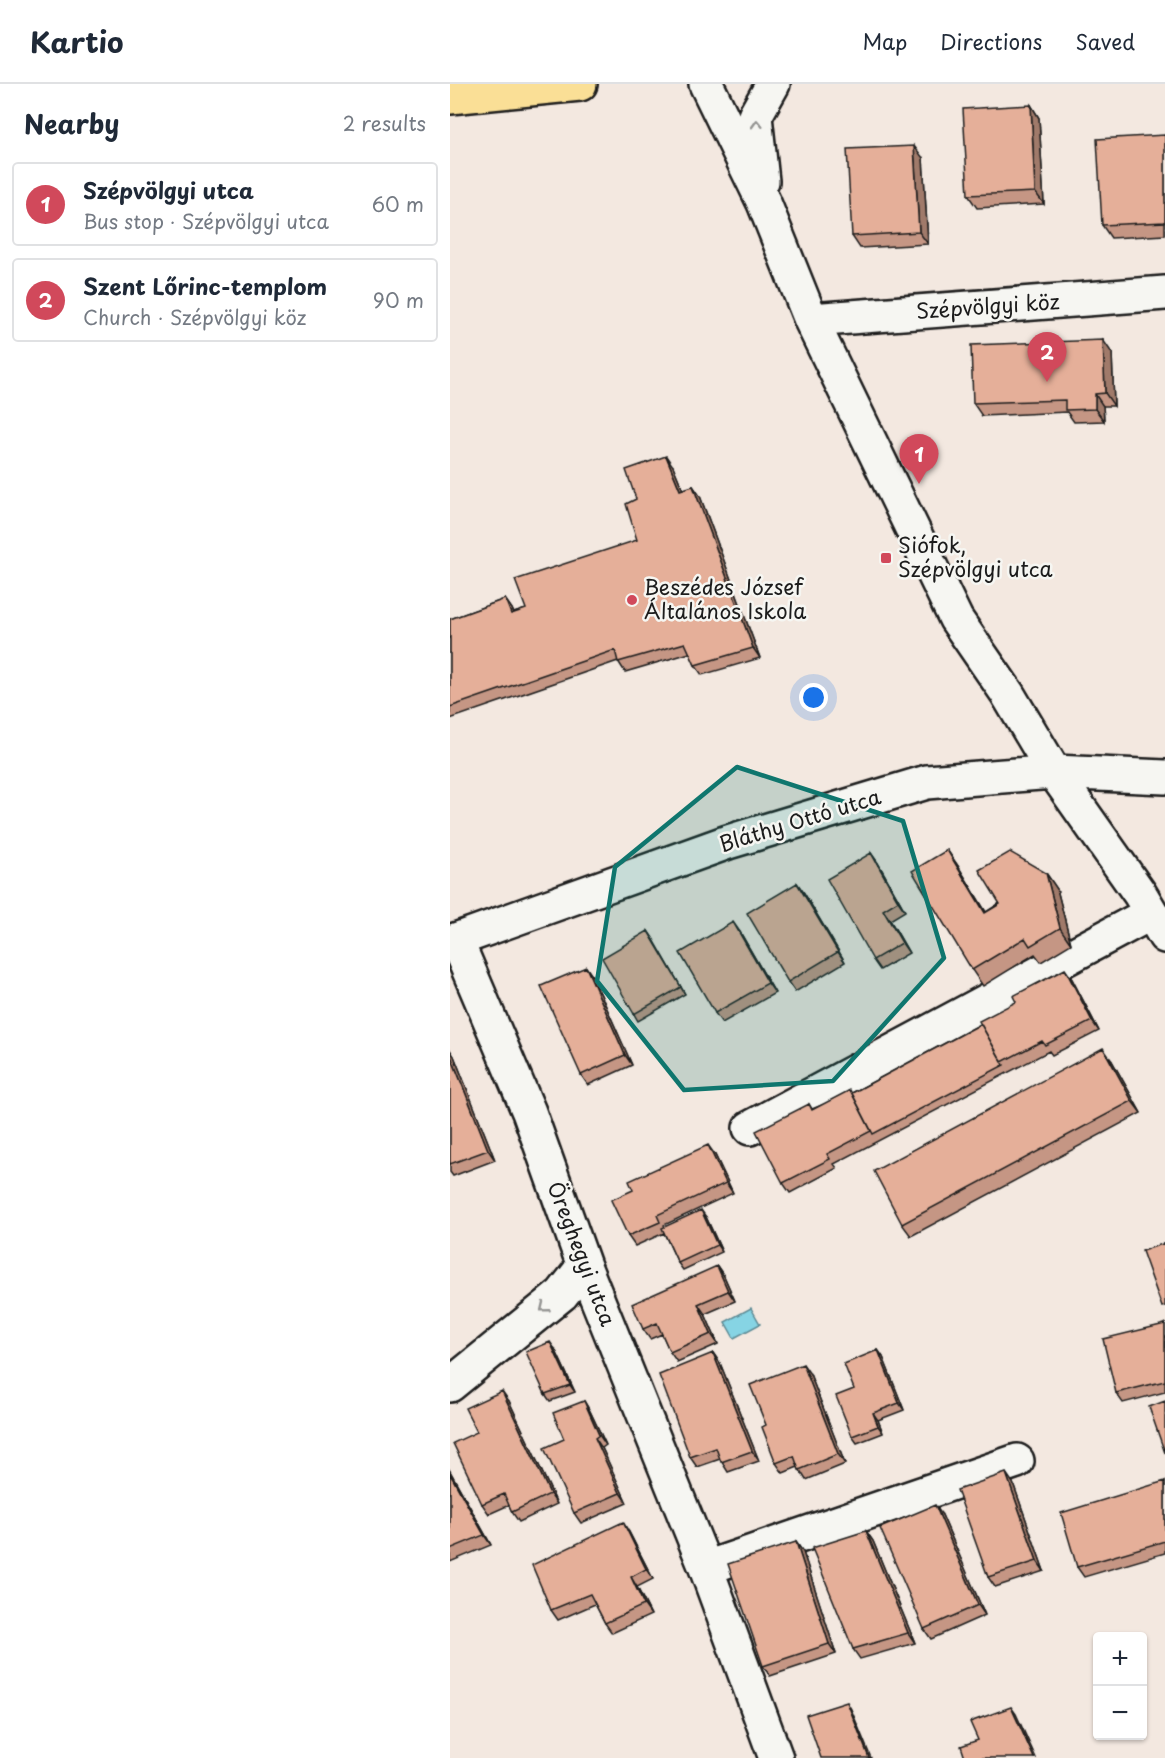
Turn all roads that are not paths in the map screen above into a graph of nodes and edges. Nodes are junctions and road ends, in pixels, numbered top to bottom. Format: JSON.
{"nodes":[{"id":1,"x":472,"y":84,"type":"edge"},
{"id":2,"x":580,"y":84,"type":"edge"},
{"id":3,"x":706,"y":84,"type":"edge"},
{"id":4,"x":773,"y":84,"type":"edge"},
{"id":5,"x":450,"y":95,"type":"edge"},
{"id":6,"x":764,"y":203,"type":"junction"},
{"id":7,"x":1165,"y":293,"type":"edge"},
{"id":8,"x":812,"y":320,"type":"junction"},
{"id":9,"x":1054,"y":772,"type":"junction"},
{"id":10,"x":1165,"y":777,"type":"edge"},
{"id":11,"x":1158,"y":925,"type":"edge"},
{"id":12,"x":453,"y":941,"type":"edge"},
{"id":13,"x":750,"y":1128,"type":"dead end"},
{"id":14,"x":584,"y":1266,"type":"junction"},
{"id":15,"x":450,"y":1385,"type":"edge"},
{"id":16,"x":1017,"y":1461,"type":"dead end"},
{"id":17,"x":706,"y":1568,"type":"junction"},
{"id":18,"x":776,"y":1758,"type":"edge"}],
"edges":[{"from":1,"to":5,"type":"street"},
{"from":2,"to":5,"type":"main road"},
{"from":3,"to":6,"type":"street"},
{"from":6,"to":4,"type":"street","one_way":true},
{"from":6,"to":8,"type":"street"},
{"from":7,"to":8,"type":"street","name":"Szépvölgyi köz"},
{"from":8,"to":9,"type":"street"},
{"from":9,"to":10,"type":"street","name":"Bláthy Ottó utca"},
{"from":9,"to":11,"type":"street"},
{"from":9,"to":12,"type":"street","name":"Bláthy Ottó utca"},
{"from":11,"to":13,"type":"street"},
{"from":12,"to":14,"type":"street","name":"Öreghegyi utca"},
{"from":14,"to":15,"type":"street","one_way":true},
{"from":14,"to":17,"type":"street","name":"Öreghegyi utca"},
{"from":16,"to":17,"type":"street"},
{"from":17,"to":18,"type":"street","name":"Öreghegyi utca"}]}
